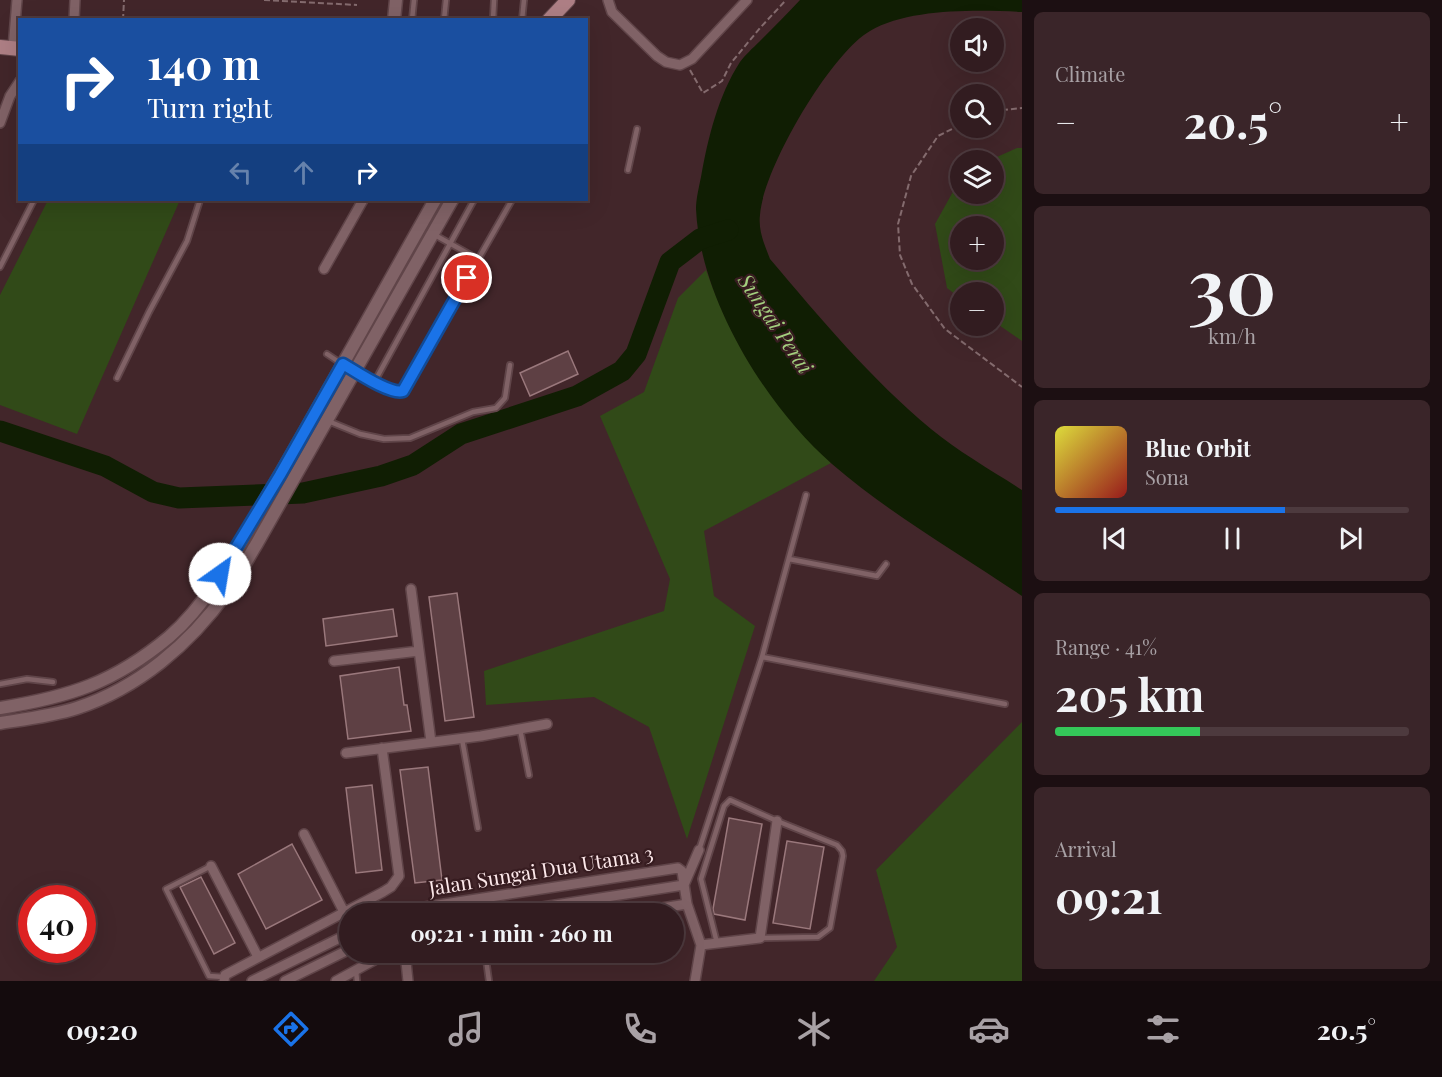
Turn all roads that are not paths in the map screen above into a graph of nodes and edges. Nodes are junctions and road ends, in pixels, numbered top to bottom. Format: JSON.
{"nodes":[{"id":1,"x":17,"y":0,"type":"edge"},
{"id":2,"x":75,"y":0,"type":"edge"},
{"id":3,"x":396,"y":0,"type":"edge"},
{"id":4,"x":414,"y":0,"type":"edge"},
{"id":5,"x":446,"y":0,"type":"edge"},
{"id":6,"x":494,"y":0,"type":"edge"},
{"id":7,"x":524,"y":0,"type":"edge"},
{"id":8,"x":568,"y":0,"type":"edge"},
{"id":9,"x":608,"y":0,"type":"edge"},
{"id":10,"x":747,"y":0,"type":"edge"},
{"id":11,"x":74,"y":18,"type":"edge"},
{"id":12,"x":394,"y":18,"type":"edge"},
{"id":13,"x":412,"y":18,"type":"edge"},
{"id":14,"x":444,"y":18,"type":"edge"},
{"id":15,"x":493,"y":18,"type":"edge"},
{"id":16,"x":522,"y":18,"type":"edge"},
{"id":17,"x":551,"y":18,"type":"edge"},
{"id":18,"x":11,"y":48,"type":"edge"},
{"id":19,"x":18,"y":84,"type":"edge"},
{"id":20,"x":0,"y":123,"type":"edge"},
{"id":21,"x":637,"y":129,"type":"dead end"},
{"id":22,"x":628,"y":170,"type":"dead end"},
{"id":23,"x":33,"y":201,"type":"edge"},
{"id":24,"x":200,"y":201,"type":"edge"},
{"id":25,"x":362,"y":201,"type":"edge"},
{"id":26,"x":434,"y":201,"type":"edge"},
{"id":27,"x":451,"y":201,"type":"edge"},
{"id":28,"x":473,"y":201,"type":"edge"},
{"id":29,"x":511,"y":201,"type":"edge"},
{"id":30,"x":433,"y":234,"type":"junction"},
{"id":31,"x":450,"y":244,"type":"junction"},
{"id":32,"x":477,"y":259,"type":"junction"},
{"id":33,"x":0,"y":267,"type":"edge"},
{"id":34,"x":324,"y":269,"type":"dead end"},
{"id":35,"x":327,"y":354,"type":"dead end"},
{"id":36,"x":343,"y":364,"type":"junction"},
{"id":37,"x":510,"y":364,"type":"dead end"},
{"id":38,"x":356,"y":371,"type":"junction"},
{"id":39,"x":117,"y":378,"type":"dead end"},
{"id":40,"x":373,"y":381,"type":"junction"},
{"id":41,"x":328,"y":421,"type":"junction"},
{"id":42,"x":297,"y":457,"type":"junction"},
{"id":43,"x":806,"y":495,"type":"dead end"},
{"id":44,"x":789,"y":559,"type":"junction"},
{"id":45,"x":886,"y":564,"type":"dead end"},
{"id":46,"x":411,"y":589,"type":"dead end"},
{"id":47,"x":419,"y":651,"type":"junction"},
{"id":48,"x":762,"y":657,"type":"junction"},
{"id":49,"x":334,"y":661,"type":"dead end"},
{"id":50,"x":53,"y":682,"type":"dead end"},
{"id":51,"x":0,"y":684,"type":"edge"},
{"id":52,"x":1005,"y":704,"type":"dead end"},
{"id":53,"x":0,"y":708,"type":"edge"},
{"id":54,"x":0,"y":723,"type":"edge"},
{"id":55,"x":547,"y":724,"type":"dead end"},
{"id":56,"x":520,"y":729,"type":"junction"},
{"id":57,"x":462,"y":738,"type":"junction"},
{"id":58,"x":431,"y":742,"type":"junction"},
{"id":59,"x":382,"y":748,"type":"junction"},
{"id":60,"x":346,"y":753,"type":"dead end"},
{"id":61,"x":529,"y":775,"type":"dead end"},
{"id":62,"x":777,"y":821,"type":"junction"},
{"id":63,"x":478,"y":828,"type":"dead end"},
{"id":64,"x":304,"y":834,"type":"dead end"},
{"id":65,"x":699,"y":850,"type":"joint"},
{"id":66,"x":211,"y":866,"type":"joint"},
{"id":67,"x":684,"y":885,"type":"junction"},
{"id":68,"x":339,"y":903,"type":"edge"},
{"id":69,"x":361,"y":903,"type":"edge"},
{"id":70,"x":459,"y":903,"type":"edge"},
{"id":71,"x":568,"y":903,"type":"edge"},
{"id":72,"x":684,"y":904,"type":"edge"},
{"id":73,"x":687,"y":904,"type":"junction"},
{"id":74,"x":339,"y":915,"type":"edge"},
{"id":75,"x":339,"y":938,"type":"edge"},
{"id":76,"x":760,"y":938,"type":"junction"},
{"id":77,"x":717,"y":943,"type":"junction"},
{"id":78,"x":701,"y":945,"type":"junction"},
{"id":79,"x":339,"y":954,"type":"edge"},
{"id":80,"x":258,"y":957,"type":"junction"},
{"id":81,"x":369,"y":963,"type":"edge"},
{"id":82,"x":406,"y":963,"type":"edge"},
{"id":83,"x":487,"y":963,"type":"edge"},
{"id":84,"x":356,"y":970,"type":"junction"},
{"id":85,"x":224,"y":979,"type":"edge"},
{"id":86,"x":252,"y":981,"type":"edge"},
{"id":87,"x":285,"y":981,"type":"edge"},
{"id":88,"x":336,"y":981,"type":"edge"},
{"id":89,"x":357,"y":981,"type":"edge"},
{"id":90,"x":408,"y":981,"type":"edge"},
{"id":91,"x":489,"y":981,"type":"edge"},
{"id":92,"x":695,"y":981,"type":"edge"}],
"edges":[{"from":1,"to":18,"type":"street"},
{"from":2,"to":11,"type":"street"},
{"from":3,"to":12,"type":"street"},
{"from":4,"to":13,"type":"lane"},
{"from":5,"to":14,"type":"lane"},
{"from":6,"to":15,"type":"lane"},
{"from":7,"to":16,"type":"lane"},
{"from":8,"to":17,"type":"main road"},
{"from":9,"to":10,"type":"street"},
{"from":19,"to":20,"type":"street"},
{"from":21,"to":22,"type":"lane"},
{"from":23,"to":33,"type":"lane"},
{"from":24,"to":39,"type":"lane"},
{"from":25,"to":34,"type":"street"},
{"from":26,"to":36,"type":"street"},
{"from":27,"to":30,"type":"street"},
{"from":28,"to":31,"type":"lane"},
{"from":29,"to":32,"type":"lane"},
{"from":30,"to":31,"type":"lane"},
{"from":30,"to":38,"type":"street"},
{"from":31,"to":32,"type":"lane"},
{"from":31,"to":40,"type":"lane"},
{"from":32,"to":40,"type":"lane"},
{"from":35,"to":36,"type":"lane"},
{"from":36,"to":38,"type":"lane"},
{"from":36,"to":42,"type":"street"},
{"from":37,"to":41,"type":"lane"},
{"from":38,"to":40,"type":"lane"},
{"from":38,"to":41,"type":"street"},
{"from":41,"to":42,"type":"street"},
{"from":42,"to":53,"type":"street"},
{"from":42,"to":54,"type":"street"},
{"from":43,"to":44,"type":"lane"},
{"from":44,"to":45,"type":"lane"},
{"from":44,"to":48,"type":"lane"},
{"from":46,"to":47,"type":"street"},
{"from":47,"to":49,"type":"street"},
{"from":47,"to":58,"type":"street"},
{"from":48,"to":52,"type":"lane"},
{"from":48,"to":65,"type":"lane"},
{"from":50,"to":51,"type":"lane"},
{"from":55,"to":56,"type":"street"},
{"from":56,"to":57,"type":"street"},
{"from":56,"to":61,"type":"lane"},
{"from":57,"to":58,"type":"street"},
{"from":57,"to":63,"type":"lane"},
{"from":58,"to":59,"type":"street"},
{"from":59,"to":60,"type":"street"},
{"from":59,"to":69,"type":"street"},
{"from":62,"to":76,"type":"street"},
{"from":62,"to":76,"type":"lane"},
{"from":62,"to":77,"type":"lane"},
{"from":64,"to":68,"type":"street"},
{"from":65,"to":67,"type":"street"},
{"from":66,"to":80,"type":"street"},
{"from":66,"to":85,"type":"lane"},
{"from":67,"to":70,"type":"street","name":"Jalan Sungai Dua Utama 3"},
{"from":67,"to":71,"type":"street","name":"Jalan Sungai Dua Utama 3"},
{"from":67,"to":73,"type":"street"},
{"from":72,"to":73,"type":"street"},
{"from":73,"to":78,"type":"street"},
{"from":74,"to":80,"type":"street"},
{"from":75,"to":86,"type":"street"},
{"from":76,"to":77,"type":"street"},
{"from":77,"to":78,"type":"street"},
{"from":78,"to":92,"type":"street"},
{"from":79,"to":87,"type":"street"},
{"from":80,"to":85,"type":"street"},
{"from":81,"to":84,"type":"street"},
{"from":82,"to":90,"type":"street"},
{"from":83,"to":91,"type":"lane"},
{"from":84,"to":88,"type":"street"},
{"from":84,"to":89,"type":"lane"}]}
